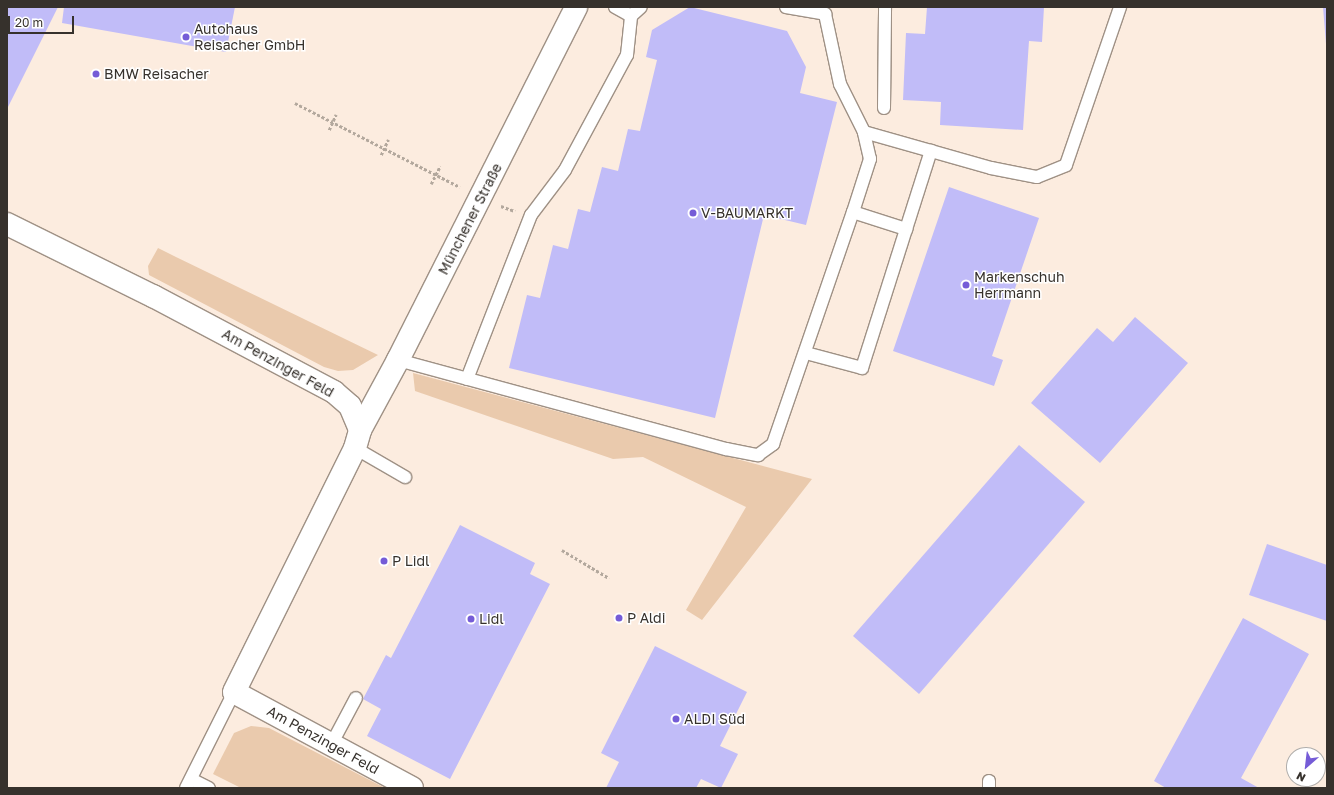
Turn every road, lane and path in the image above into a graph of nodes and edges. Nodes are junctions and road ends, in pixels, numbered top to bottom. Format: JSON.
{"nodes":[{"id":1,"x":576,"y":7,"type":"edge"},
{"id":2,"x":615,"y":7,"type":"edge"},
{"id":3,"x":641,"y":7,"type":"edge"},
{"id":4,"x":786,"y":7,"type":"edge"},
{"id":5,"x":885,"y":7,"type":"edge"},
{"id":6,"x":1120,"y":7,"type":"edge"},
{"id":7,"x":631,"y":16,"type":"junction"},
{"id":8,"x":294,"y":103,"type":"dead end"},
{"id":9,"x":884,"y":108,"type":"dead end"},
{"id":10,"x":336,"y":114,"type":"dead end"},
{"id":11,"x":333,"y":122,"type":"junction"},
{"id":12,"x":329,"y":130,"type":"dead end"},
{"id":13,"x":864,"y":132,"type":"junction"},
{"id":14,"x":388,"y":140,"type":"dead end"},
{"id":15,"x":384,"y":148,"type":"junction"},
{"id":16,"x":932,"y":151,"type":"junction"},
{"id":17,"x":381,"y":155,"type":"dead end"},
{"id":18,"x":440,"y":166,"type":"dead end"},
{"id":19,"x":436,"y":175,"type":"junction"},
{"id":20,"x":431,"y":184,"type":"dead end"},
{"id":21,"x":480,"y":198,"type":"junction"},
{"id":22,"x":853,"y":212,"type":"junction"},
{"id":23,"x":531,"y":215,"type":"junction"},
{"id":24,"x":7,"y":224,"type":"edge"},
{"id":25,"x":906,"y":229,"type":"junction"},
{"id":26,"x":806,"y":353,"type":"junction"},
{"id":27,"x":398,"y":360,"type":"junction"},
{"id":28,"x":468,"y":379,"type":"junction"},
{"id":29,"x":357,"y":439,"type":"junction"},
{"id":30,"x":405,"y":477,"type":"dead end"},
{"id":31,"x":562,"y":550,"type":"dead end"},
{"id":32,"x":609,"y":578,"type":"dead end"},
{"id":33,"x":234,"y":692,"type":"junction"},
{"id":34,"x":356,"y":698,"type":"dead end"},
{"id":35,"x":331,"y":745,"type":"junction"},
{"id":36,"x":189,"y":783,"type":"edge"},
{"id":37,"x":209,"y":788,"type":"edge"},
{"id":38,"x":412,"y":788,"type":"edge"}],
"edges":[{"from":1,"to":21,"type":"street","name":"Münchener Straße"},
{"from":2,"to":7,"type":"lane"},
{"from":3,"to":7,"type":"lane"},
{"from":4,"to":13,"type":"lane"},
{"from":5,"to":9,"type":"lane"},
{"from":6,"to":16,"type":"lane"},
{"from":7,"to":23,"type":"lane"},
{"from":8,"to":11,"type":"path"},
{"from":10,"to":11,"type":"path"},
{"from":11,"to":12,"type":"path"},
{"from":11,"to":15,"type":"path"},
{"from":13,"to":16,"type":"lane"},
{"from":13,"to":22,"type":"lane"},
{"from":14,"to":15,"type":"path"},
{"from":15,"to":17,"type":"path"},
{"from":15,"to":19,"type":"path"},
{"from":16,"to":25,"type":"lane"},
{"from":18,"to":19,"type":"path"},
{"from":19,"to":20,"type":"path"},
{"from":19,"to":21,"type":"path"},
{"from":21,"to":23,"type":"path"},
{"from":21,"to":27,"type":"street","name":"Münchener Straße"},
{"from":22,"to":25,"type":"lane"},
{"from":22,"to":26,"type":"lane"},
{"from":23,"to":28,"type":"lane"},
{"from":24,"to":29,"type":"street","name":"Am Penzinger Feld"},
{"from":25,"to":26,"type":"lane"},
{"from":26,"to":28,"type":"lane"},
{"from":27,"to":28,"type":"lane"},
{"from":27,"to":29,"type":"street","name":"Münchener Straße"},
{"from":29,"to":30,"type":"lane"},
{"from":29,"to":33,"type":"street"},
{"from":31,"to":32,"type":"path"},
{"from":33,"to":35,"type":"street","name":"Am Penzinger Feld"},
{"from":33,"to":36,"type":"lane"},
{"from":34,"to":35,"type":"lane"},
{"from":35,"to":38,"type":"street","name":"Am Penzinger Feld"},
{"from":36,"to":37,"type":"lane"}]}
